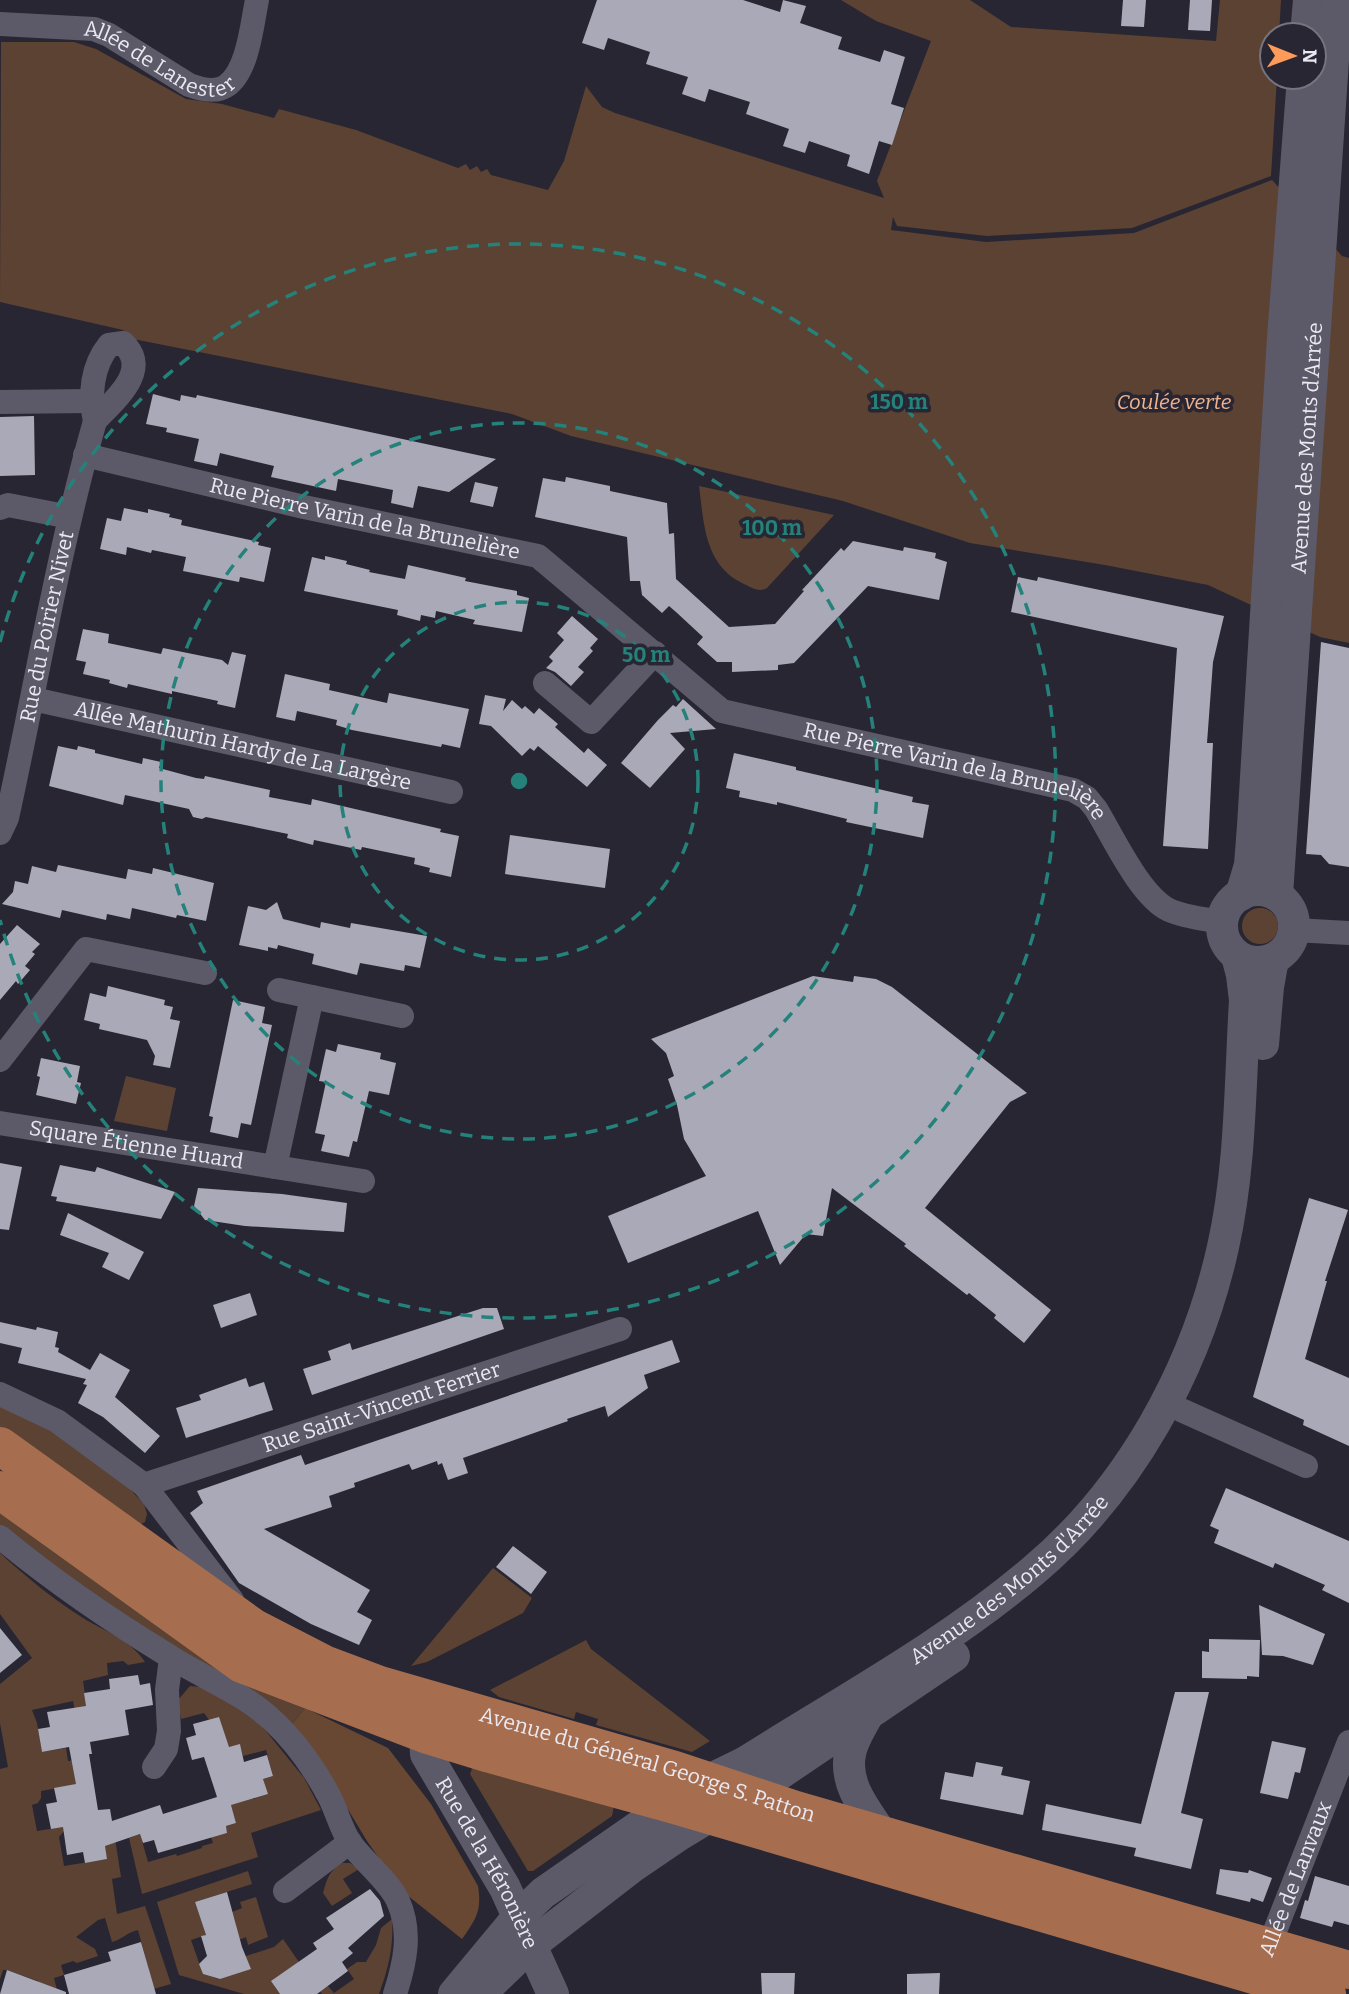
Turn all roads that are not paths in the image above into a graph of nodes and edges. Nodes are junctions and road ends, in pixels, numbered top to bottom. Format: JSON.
{"nodes":[{"id":1,"x":257,"y":0,"type":"edge"},
{"id":2,"x":1309,"y":0,"type":"edge"},
{"id":3,"x":1337,"y":0,"type":"edge"},
{"id":4,"x":1307,"y":21,"type":"edge"},
{"id":5,"x":0,"y":24,"type":"edge"},
{"id":6,"x":1302,"y":91,"type":"edge"},
{"id":7,"x":0,"y":402,"type":"edge"},
{"id":8,"x":85,"y":456,"type":"junction"},
{"id":9,"x":3,"y":505,"type":"edge"},
{"id":10,"x":70,"y":516,"type":"junction"},
{"id":11,"x":655,"y":653,"type":"junction"},
{"id":12,"x":545,"y":682,"type":"dead end"},
{"id":13,"x":33,"y":699,"type":"junction"},
{"id":14,"x":452,"y":792,"type":"dead end"},
{"id":15,"x":0,"y":833,"type":"edge"},
{"id":16,"x":1241,"y":895,"type":"junction"},
{"id":17,"x":1277,"y":895,"type":"junction"},
{"id":18,"x":1222,"y":922,"type":"junction"},
{"id":19,"x":1294,"y":930,"type":"junction"},
{"id":20,"x":1349,"y":933,"type":"edge"},
{"id":21,"x":1237,"y":956,"type":"junction"},
{"id":22,"x":1273,"y":959,"type":"junction"},
{"id":23,"x":205,"y":973,"type":"dead end"},
{"id":24,"x":279,"y":990,"type":"dead end"},
{"id":25,"x":312,"y":997,"type":"junction"},
{"id":26,"x":402,"y":1016,"type":"dead end"},
{"id":27,"x":0,"y":1060,"type":"edge"},
{"id":28,"x":0,"y":1123,"type":"edge"},
{"id":29,"x":275,"y":1167,"type":"junction"},
{"id":30,"x":363,"y":1181,"type":"dead end"},
{"id":31,"x":620,"y":1329,"type":"dead end"},
{"id":32,"x":0,"y":1394,"type":"edge"},
{"id":33,"x":1181,"y":1410,"type":"junction"},
{"id":34,"x":0,"y":1446,"type":"edge"},
{"id":35,"x":1306,"y":1466,"type":"dead end"},
{"id":36,"x":144,"y":1485,"type":"junction"},
{"id":37,"x":0,"y":1490,"type":"edge"},
{"id":38,"x":0,"y":1537,"type":"edge"},
{"id":39,"x":173,"y":1572,"type":"junction"},
{"id":40,"x":171,"y":1658,"type":"junction"},
{"id":41,"x":868,"y":1714,"type":"junction"},
{"id":42,"x":425,"y":1734,"type":"junction"},
{"id":43,"x":1349,"y":1742,"type":"edge"},
{"id":44,"x":154,"y":1767,"type":"dead end"},
{"id":45,"x":747,"y":1795,"type":"junction"},
{"id":46,"x":710,"y":1798,"type":"junction"},
{"id":47,"x":671,"y":1804,"type":"junction"},
{"id":48,"x":881,"y":1833,"type":"junction"},
{"id":49,"x":350,"y":1842,"type":"junction"},
{"id":50,"x":285,"y":1891,"type":"dead end"},
{"id":51,"x":525,"y":1931,"type":"junction"},
{"id":52,"x":1263,"y":1961,"type":"junction"},
{"id":53,"x":1349,"y":1970,"type":"edge"},
{"id":54,"x":396,"y":1994,"type":"edge"},
{"id":55,"x":454,"y":1994,"type":"edge"},
{"id":56,"x":480,"y":1994,"type":"edge"},
{"id":57,"x":553,"y":1994,"type":"edge"},
{"id":58,"x":1327,"y":1994,"type":"edge"}],
"edges":[{"from":1,"to":5,"type":"street","name":"Allée de Lanester"},
{"from":2,"to":4,"type":"street"},
{"from":3,"to":17,"type":"street","name":"Avenue des Monts d'Arrée"},
{"from":6,"to":16,"type":"street","name":"Avenue des Monts d'Arrée"},
{"from":7,"to":8,"type":"street","name":"Rue du Poirier Nivet"},
{"from":8,"to":10,"type":"street","name":"Rue du Poirier Nivet"},
{"from":8,"to":11,"type":"street","name":"Rue Pierre Varin de la Brunelière"},
{"from":9,"to":10,"type":"street"},
{"from":10,"to":13,"type":"street","name":"Rue du Poirier Nivet"},
{"from":11,"to":12,"type":"street"},
{"from":11,"to":18,"type":"street","name":"Rue Pierre Varin de la Brunelière"},
{"from":13,"to":14,"type":"street","name":"Allée Mathurin Hardy de La Largère"},
{"from":13,"to":15,"type":"street","name":"Rue du Poirier Nivet"},
{"from":16,"to":17,"type":"street"},
{"from":16,"to":18,"type":"street"},
{"from":17,"to":19,"type":"street"},
{"from":18,"to":21,"type":"street"},
{"from":19,"to":20,"type":"street"},
{"from":19,"to":22,"type":"street"},
{"from":21,"to":22,"type":"street"},
{"from":21,"to":46,"type":"street","name":"Avenue des Monts d'Arrée"},
{"from":22,"to":33,"type":"street","name":"Avenue des Monts d'Arrée"},
{"from":23,"to":27,"type":"street"},
{"from":24,"to":25,"type":"street"},
{"from":25,"to":26,"type":"street"},
{"from":25,"to":29,"type":"street","name":"Square Étienne Huard"},
{"from":28,"to":29,"type":"street","name":"Square Étienne Huard"},
{"from":29,"to":30,"type":"street","name":"Square Étienne Huard"},
{"from":31,"to":36,"type":"street","name":"Rue Saint-Vincent Ferrier"},
{"from":32,"to":36,"type":"street"},
{"from":33,"to":35,"type":"street"},
{"from":33,"to":41,"type":"street","name":"Avenue des Monts d'Arrée"},
{"from":34,"to":39,"type":"main road","name":"Avenue du Général George S. Patton"},
{"from":36,"to":39,"type":"street"},
{"from":37,"to":39,"type":"main road","name":"Avenue du Général George S. Patton"},
{"from":38,"to":40,"type":"street"},
{"from":39,"to":42,"type":"main road","name":"Avenue du Général George S. Patton"},
{"from":39,"to":46,"type":"main road","name":"Avenue du Général George S. Patton"},
{"from":40,"to":44,"type":"street"},
{"from":40,"to":49,"type":"street"},
{"from":41,"to":45,"type":"street","name":"Avenue des Monts d'Arrée"},
{"from":41,"to":48,"type":"street"},
{"from":42,"to":47,"type":"main road","name":"Avenue du Général George S. Patton"},
{"from":42,"to":51,"type":"street","name":"Rue de la Héronière"},
{"from":43,"to":52,"type":"street","name":"Allée de Lanvaux"},
{"from":45,"to":46,"type":"main road","name":"Avenue du Général George S. Patton"},
{"from":45,"to":48,"type":"main road","name":"Avenue du Général George S. Patton"},
{"from":46,"to":47,"type":"main road","name":"Avenue du Général George S. Patton"},
{"from":46,"to":51,"type":"street","name":"Avenue des Monts d'Arrée"},
{"from":46,"to":52,"type":"main road","name":"Avenue du Général George S. Patton"},
{"from":47,"to":51,"type":"street","name":"Avenue des Monts d'Arrée"},
{"from":48,"to":52,"type":"main road","name":"Avenue du Général George S. Patton"},
{"from":49,"to":50,"type":"street"},
{"from":49,"to":54,"type":"street"},
{"from":51,"to":55,"type":"street","name":"Avenue des Monts d'Arrée"},
{"from":51,"to":56,"type":"street","name":"Avenue des Monts d'Arrée"},
{"from":51,"to":57,"type":"street","name":"Rue de la Héronière"},
{"from":52,"to":53,"type":"main road","name":"Avenue du Général George S. Patton"},
{"from":52,"to":58,"type":"main road","name":"Avenue du Général George S. Patton"}]}
